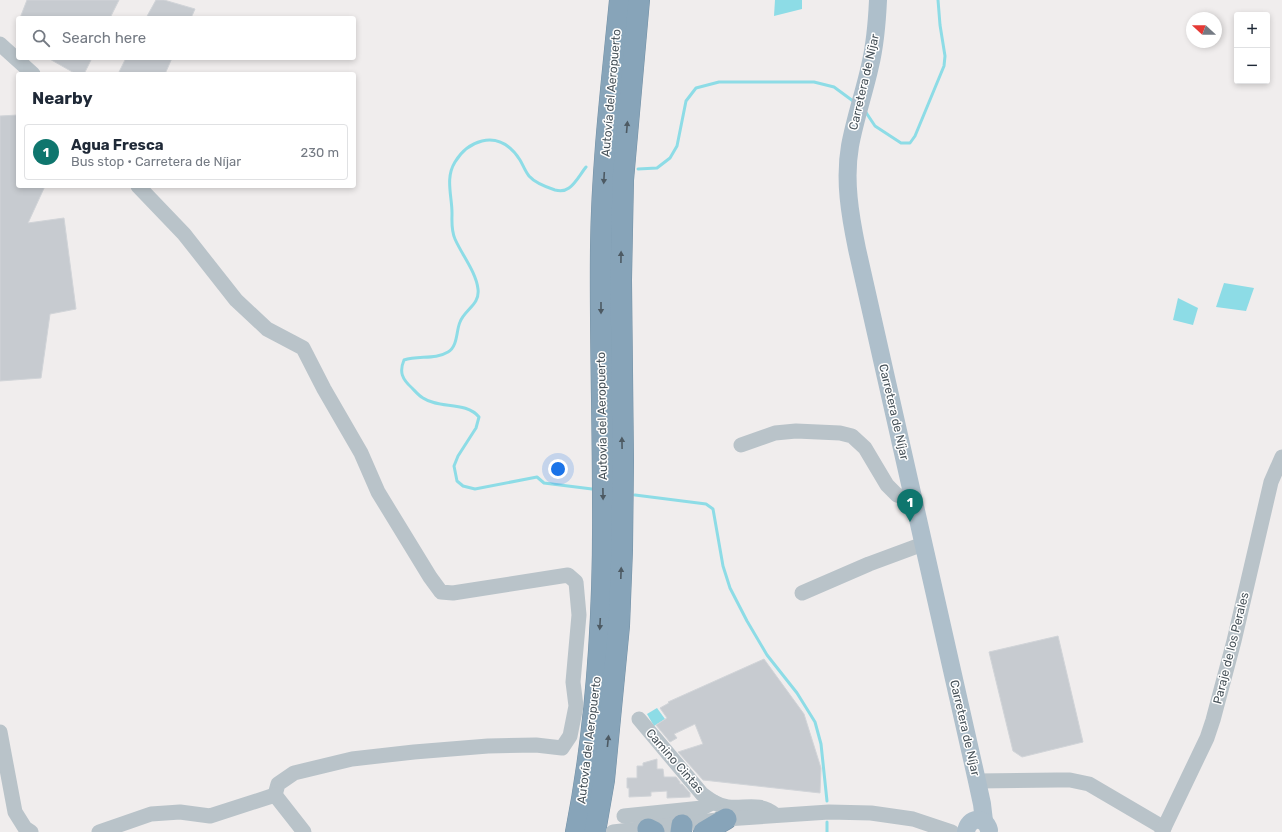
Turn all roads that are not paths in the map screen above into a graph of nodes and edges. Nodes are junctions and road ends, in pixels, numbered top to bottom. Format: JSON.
{"nodes":[{"id":1,"x":620,"y":0,"type":"edge"},
{"id":2,"x":639,"y":0,"type":"edge"},
{"id":3,"x":878,"y":0,"type":"edge"},
{"id":4,"x":0,"y":44,"type":"edge"},
{"id":5,"x":16,"y":59,"type":"edge"},
{"id":6,"x":18,"y":60,"type":"edge"},
{"id":7,"x":31,"y":72,"type":"edge"},
{"id":8,"x":140,"y":188,"type":"edge"},
{"id":9,"x":741,"y":445,"type":"dead end"},
{"id":10,"x":1282,"y":457,"type":"edge"},
{"id":11,"x":914,"y":500,"type":"junction"},
{"id":12,"x":923,"y":544,"type":"junction"},
{"id":13,"x":802,"y":593,"type":"dead end"},
{"id":14,"x":639,"y":719,"type":"dead end"},
{"id":15,"x":0,"y":732,"type":"edge"},
{"id":16,"x":604,"y":780,"type":"junction"},
{"id":17,"x":977,"y":781,"type":"junction"},
{"id":18,"x":275,"y":795,"type":"junction"},
{"id":19,"x":714,"y":802,"type":"junction"},
{"id":20,"x":624,"y":816,"type":"dead end"},
{"id":21,"x":776,"y":816,"type":"junction"},
{"id":22,"x":726,"y":819,"type":"junction"},
{"id":23,"x":682,"y":829,"type":"edge"},
{"id":24,"x":968,"y":829,"type":"edge"},
{"id":25,"x":651,"y":830,"type":"edge"},
{"id":26,"x":1163,"y":830,"type":"edge"},
{"id":27,"x":31,"y":832,"type":"edge"},
{"id":28,"x":99,"y":832,"type":"edge"},
{"id":29,"x":304,"y":832,"type":"edge"},
{"id":30,"x":575,"y":832,"type":"edge"},
{"id":31,"x":595,"y":832,"type":"edge"},
{"id":32,"x":601,"y":832,"type":"edge"},
{"id":33,"x":613,"y":832,"type":"edge"},
{"id":34,"x":704,"y":832,"type":"edge"}],
"edges":[{"from":1,"to":30,"type":"highway","name":"Autovía del Aeropuerto","one_way":true},
{"from":16,"to":2,"type":"highway","name":"Autovía del Aeropuerto","one_way":true},
{"from":3,"to":11,"type":"main road","name":"Carretera de Níjar"},
{"from":4,"to":5,"type":"street"},
{"from":6,"to":7,"type":"street"},
{"from":8,"to":18,"type":"street"},
{"from":9,"to":11,"type":"street"},
{"from":10,"to":26,"type":"street","name":"Paraje de los Perales"},
{"from":11,"to":12,"type":"main road","name":"Carretera de Níjar"},
{"from":12,"to":13,"type":"street"},
{"from":12,"to":17,"type":"main road","name":"Carretera de Níjar"},
{"from":14,"to":19,"type":"street","name":"Camino Cintas"},
{"from":15,"to":27,"type":"street"},
{"from":16,"to":31,"type":"highway","name":"Autovía del Aeropuerto"},
{"from":16,"to":32,"type":"highway"},
{"from":17,"to":24,"type":"main road","name":"Carretera de Níjar"},
{"from":17,"to":26,"type":"street"},
{"from":18,"to":28,"type":"street"},
{"from":18,"to":29,"type":"street"},
{"from":19,"to":20,"type":"street","name":"Camino Cintas"},
{"from":19,"to":21,"type":"street","name":"Camino Cintas"},
{"from":21,"to":22,"type":"street"},
{"from":21,"to":24,"type":"street"},
{"from":22,"to":23,"type":"street"},
{"from":22,"to":34,"type":"highway"},
{"from":23,"to":25,"type":"street"},
{"from":25,"to":33,"type":"street"}]}
